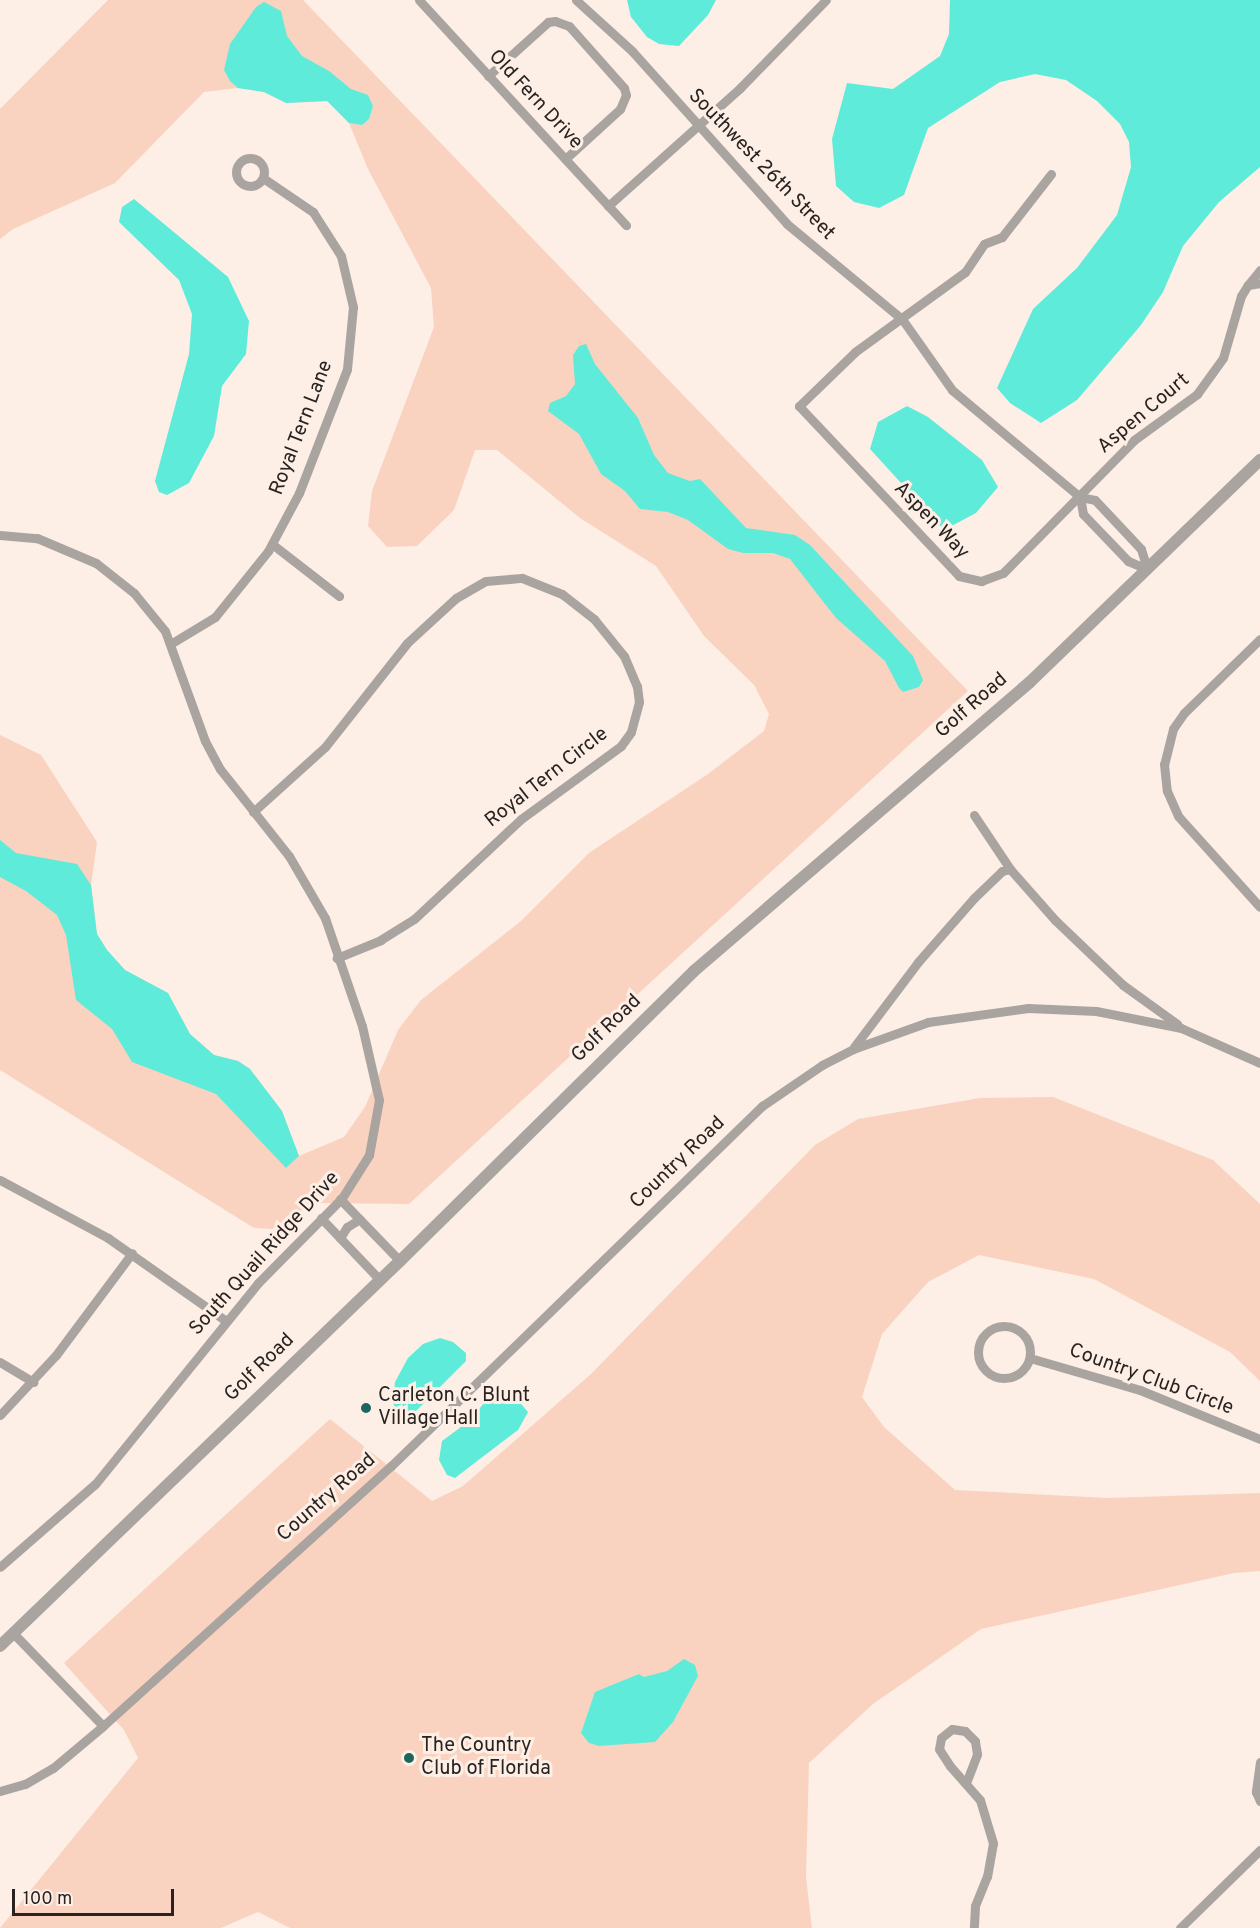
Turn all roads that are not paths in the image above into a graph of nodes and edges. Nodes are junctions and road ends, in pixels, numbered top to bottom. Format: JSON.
{"nodes":[{"id":1,"x":418,"y":0,"type":"edge"},
{"id":2,"x":576,"y":0,"type":"edge"},
{"id":3,"x":826,"y":0,"type":"edge"},
{"id":4,"x":488,"y":76,"type":"junction"},
{"id":5,"x":697,"y":124,"type":"junction"},
{"id":6,"x":565,"y":159,"type":"junction"},
{"id":7,"x":1051,"y":174,"type":"dead end"},
{"id":8,"x":263,"y":178,"type":"dead end"},
{"id":9,"x":608,"y":206,"type":"junction"},
{"id":10,"x":626,"y":225,"type":"dead end"},
{"id":11,"x":1260,"y":270,"type":"edge"},
{"id":12,"x":1260,"y":283,"type":"edge"},
{"id":13,"x":1248,"y":285,"type":"junction"},
{"id":14,"x":902,"y":320,"type":"junction"},
{"id":15,"x":1260,"y":460,"type":"edge"},
{"id":16,"x":1080,"y":497,"type":"junction"},
{"id":17,"x":0,"y":535,"type":"edge"},
{"id":18,"x":272,"y":544,"type":"junction"},
{"id":19,"x":1147,"y":569,"type":"junction"},
{"id":20,"x":339,"y":596,"type":"dead end"},
{"id":21,"x":1260,"y":639,"type":"edge"},
{"id":22,"x":172,"y":643,"type":"junction"},
{"id":23,"x":253,"y":812,"type":"junction"},
{"id":24,"x":974,"y":815,"type":"dead end"},
{"id":25,"x":1010,"y":869,"type":"junction"},
{"id":26,"x":1260,"y":907,"type":"edge"},
{"id":27,"x":337,"y":958,"type":"junction"},
{"id":28,"x":1181,"y":1028,"type":"junction"},
{"id":29,"x":853,"y":1049,"type":"junction"},
{"id":30,"x":1260,"y":1063,"type":"edge"},
{"id":31,"x":0,"y":1180,"type":"edge"},
{"id":32,"x":340,"y":1199,"type":"junction"},
{"id":33,"x":321,"y":1218,"type":"junction"},
{"id":34,"x":360,"y":1219,"type":"junction"},
{"id":35,"x":340,"y":1238,"type":"junction"},
{"id":36,"x":132,"y":1253,"type":"junction"},
{"id":37,"x":400,"y":1261,"type":"junction"},
{"id":38,"x":380,"y":1280,"type":"junction"},
{"id":39,"x":226,"y":1321,"type":"junction"},
{"id":40,"x":1030,"y":1358,"type":"junction"},
{"id":41,"x":0,"y":1362,"type":"edge"},
{"id":42,"x":33,"y":1382,"type":"junction"},
{"id":43,"x":0,"y":1415,"type":"edge"},
{"id":44,"x":1260,"y":1439,"type":"edge"},
{"id":45,"x":0,"y":1566,"type":"edge"},
{"id":46,"x":13,"y":1633,"type":"junction"},
{"id":47,"x":0,"y":1646,"type":"edge"},
{"id":48,"x":103,"y":1726,"type":"junction"},
{"id":49,"x":1260,"y":1762,"type":"edge"},
{"id":50,"x":966,"y":1783,"type":"junction"},
{"id":51,"x":0,"y":1791,"type":"edge"},
{"id":52,"x":1260,"y":1801,"type":"edge"},
{"id":53,"x":1260,"y":1850,"type":"edge"},
{"id":54,"x":974,"y":1928,"type":"edge"},
{"id":55,"x":1180,"y":1928,"type":"edge"}],
"edges":[{"from":1,"to":4,"type":"street","name":"Old Fern Drive"},
{"from":2,"to":5,"type":"street","name":"Southwest 26th Street"},
{"from":3,"to":5,"type":"street"},
{"from":4,"to":6,"type":"street","name":"Old Fern Drive"},
{"from":4,"to":6,"type":"street"},
{"from":5,"to":9,"type":"street"},
{"from":5,"to":14,"type":"street","name":"Southwest 26th Street"},
{"from":6,"to":9,"type":"street","name":"Old Fern Drive"},
{"from":7,"to":14,"type":"street"},
{"from":8,"to":18,"type":"street","name":"Royal Tern Lane"},
{"from":9,"to":10,"type":"street","name":"Old Fern Drive"},
{"from":11,"to":13,"type":"street","name":"Aspen Court"},
{"from":12,"to":13,"type":"street"},
{"from":13,"to":16,"type":"street","name":"Aspen Court"},
{"from":14,"to":16,"type":"street","name":"Southwest 26th Street"},
{"from":14,"to":16,"type":"street","name":"Aspen Way"},
{"from":15,"to":19,"type":"street","name":"Golf Road"},
{"from":16,"to":19,"type":"street","name":"Southwest 26th Street"},
{"from":16,"to":19,"type":"street","name":"Southwest 26th Street"},
{"from":17,"to":22,"type":"street","name":"South Quail Ridge Drive"},
{"from":18,"to":20,"type":"street"},
{"from":18,"to":22,"type":"street","name":"Royal Tern Lane"},
{"from":19,"to":37,"type":"street","name":"Golf Road"},
{"from":21,"to":26,"type":"street"},
{"from":22,"to":23,"type":"street","name":"South Quail Ridge Drive"},
{"from":23,"to":27,"type":"street","name":"South Quail Ridge Drive"},
{"from":23,"to":27,"type":"street","name":"Royal Tern Circle"},
{"from":24,"to":25,"type":"street"},
{"from":25,"to":28,"type":"street"},
{"from":25,"to":29,"type":"street","name":"Country Road"},
{"from":27,"to":32,"type":"street","name":"South Quail Ridge Drive"},
{"from":28,"to":29,"type":"street","name":"Country Road"},
{"from":28,"to":30,"type":"street"},
{"from":29,"to":48,"type":"street","name":"Country Road"},
{"from":31,"to":36,"type":"street"},
{"from":32,"to":33,"type":"street","name":"South Quail Ridge Drive"},
{"from":32,"to":34,"type":"street"},
{"from":33,"to":35,"type":"street"},
{"from":33,"to":39,"type":"street","name":"South Quail Ridge Drive"},
{"from":34,"to":35,"type":"street"},
{"from":34,"to":37,"type":"street"},
{"from":35,"to":38,"type":"street"},
{"from":36,"to":39,"type":"street"},
{"from":36,"to":42,"type":"street"},
{"from":37,"to":38,"type":"street","name":"Golf Road"},
{"from":38,"to":46,"type":"street","name":"Golf Road"},
{"from":39,"to":45,"type":"street","name":"South Quail Ridge Drive"},
{"from":40,"to":40,"type":"street"},
{"from":40,"to":44,"type":"street","name":"Country Club Circle"},
{"from":41,"to":42,"type":"street"},
{"from":42,"to":43,"type":"street"},
{"from":46,"to":47,"type":"street","name":"Golf Road"},
{"from":46,"to":48,"type":"street"},
{"from":48,"to":51,"type":"street","name":"Country Road"},
{"from":49,"to":52,"type":"street"},
{"from":50,"to":50,"type":"street"},
{"from":50,"to":54,"type":"street"},
{"from":53,"to":55,"type":"street"}]}
